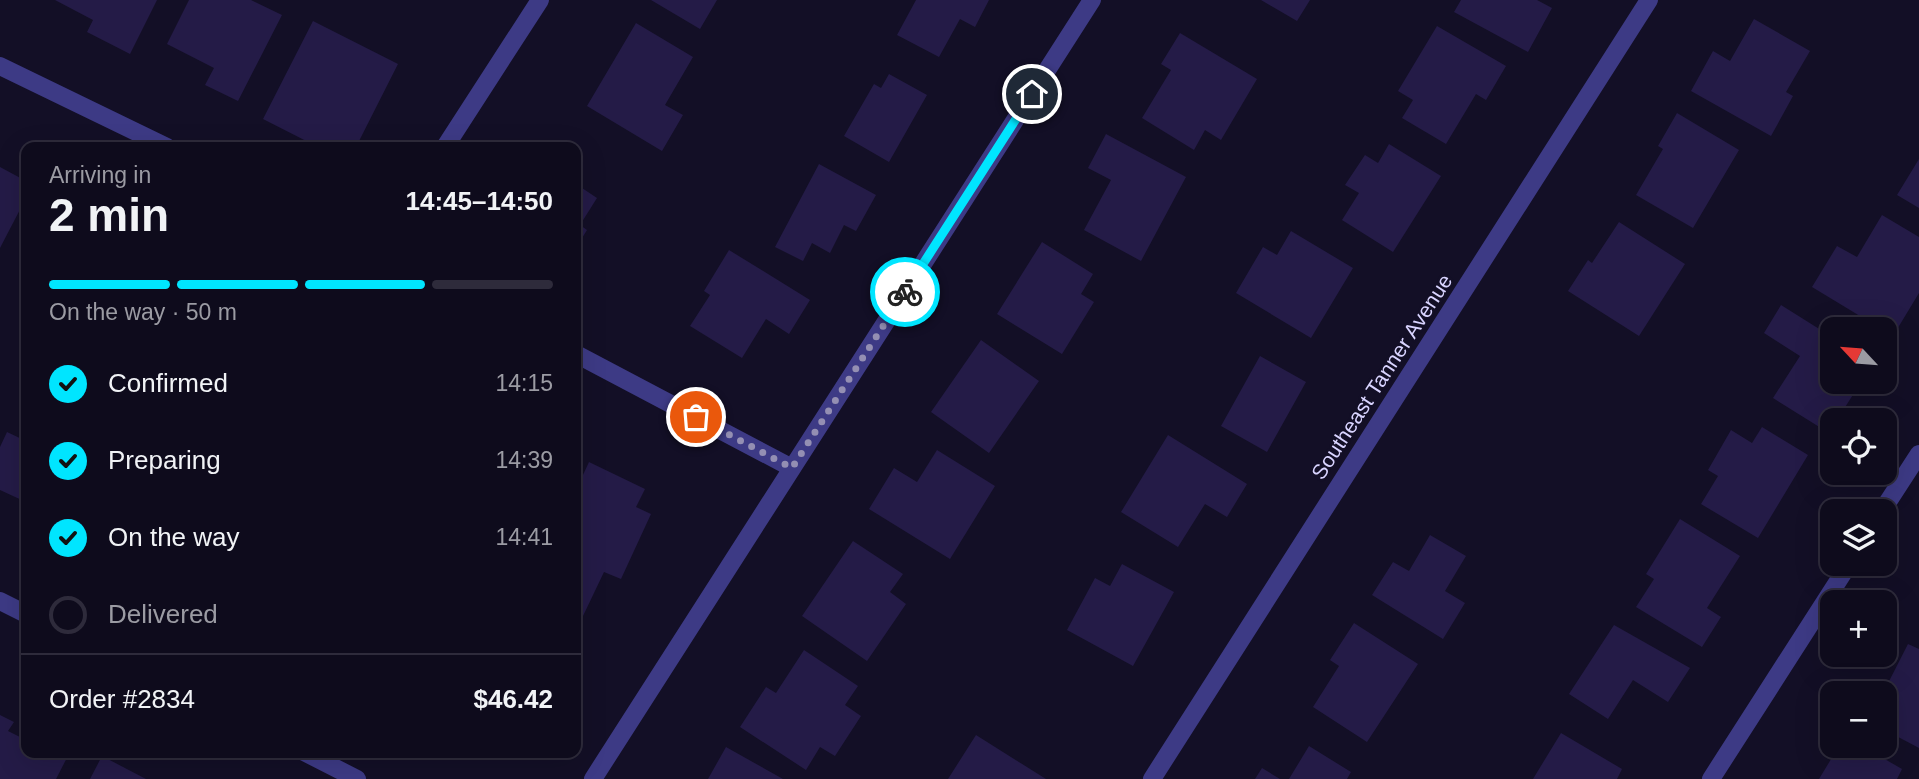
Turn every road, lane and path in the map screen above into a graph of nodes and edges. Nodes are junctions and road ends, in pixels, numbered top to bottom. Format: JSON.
{"nodes":[{"id":1,"x":540,"y":0,"type":"edge"},
{"id":2,"x":1092,"y":0,"type":"edge"},
{"id":3,"x":1650,"y":0,"type":"edge"},
{"id":4,"x":0,"y":66,"type":"edge"},
{"id":5,"x":157,"y":142,"type":"edge"},
{"id":6,"x":449,"y":142,"type":"edge"},
{"id":7,"x":581,"y":357,"type":"edge"},
{"id":8,"x":1919,"y":454,"type":"edge"},
{"id":9,"x":792,"y":468,"type":"junction"},
{"id":10,"x":1890,"y":499,"type":"edge"},
{"id":11,"x":1841,"y":576,"type":"edge"},
{"id":12,"x":0,"y":601,"type":"edge"},
{"id":13,"x":21,"y":612,"type":"edge"},
{"id":14,"x":316,"y":758,"type":"edge"},
{"id":15,"x":357,"y":779,"type":"edge"},
{"id":16,"x":593,"y":779,"type":"edge"},
{"id":17,"x":1152,"y":779,"type":"edge"},
{"id":18,"x":1710,"y":779,"type":"edge"}],
"edges":[{"from":1,"to":6,"type":"street"},
{"from":2,"to":9,"type":"street"},
{"from":3,"to":17,"type":"street","name":"Southeast Tanner Avenue"},
{"from":4,"to":5,"type":"street"},
{"from":7,"to":9,"type":"street"},
{"from":8,"to":10,"type":"street"},
{"from":9,"to":16,"type":"street"},
{"from":11,"to":18,"type":"street"},
{"from":12,"to":13,"type":"street"},
{"from":14,"to":15,"type":"street"}]}
